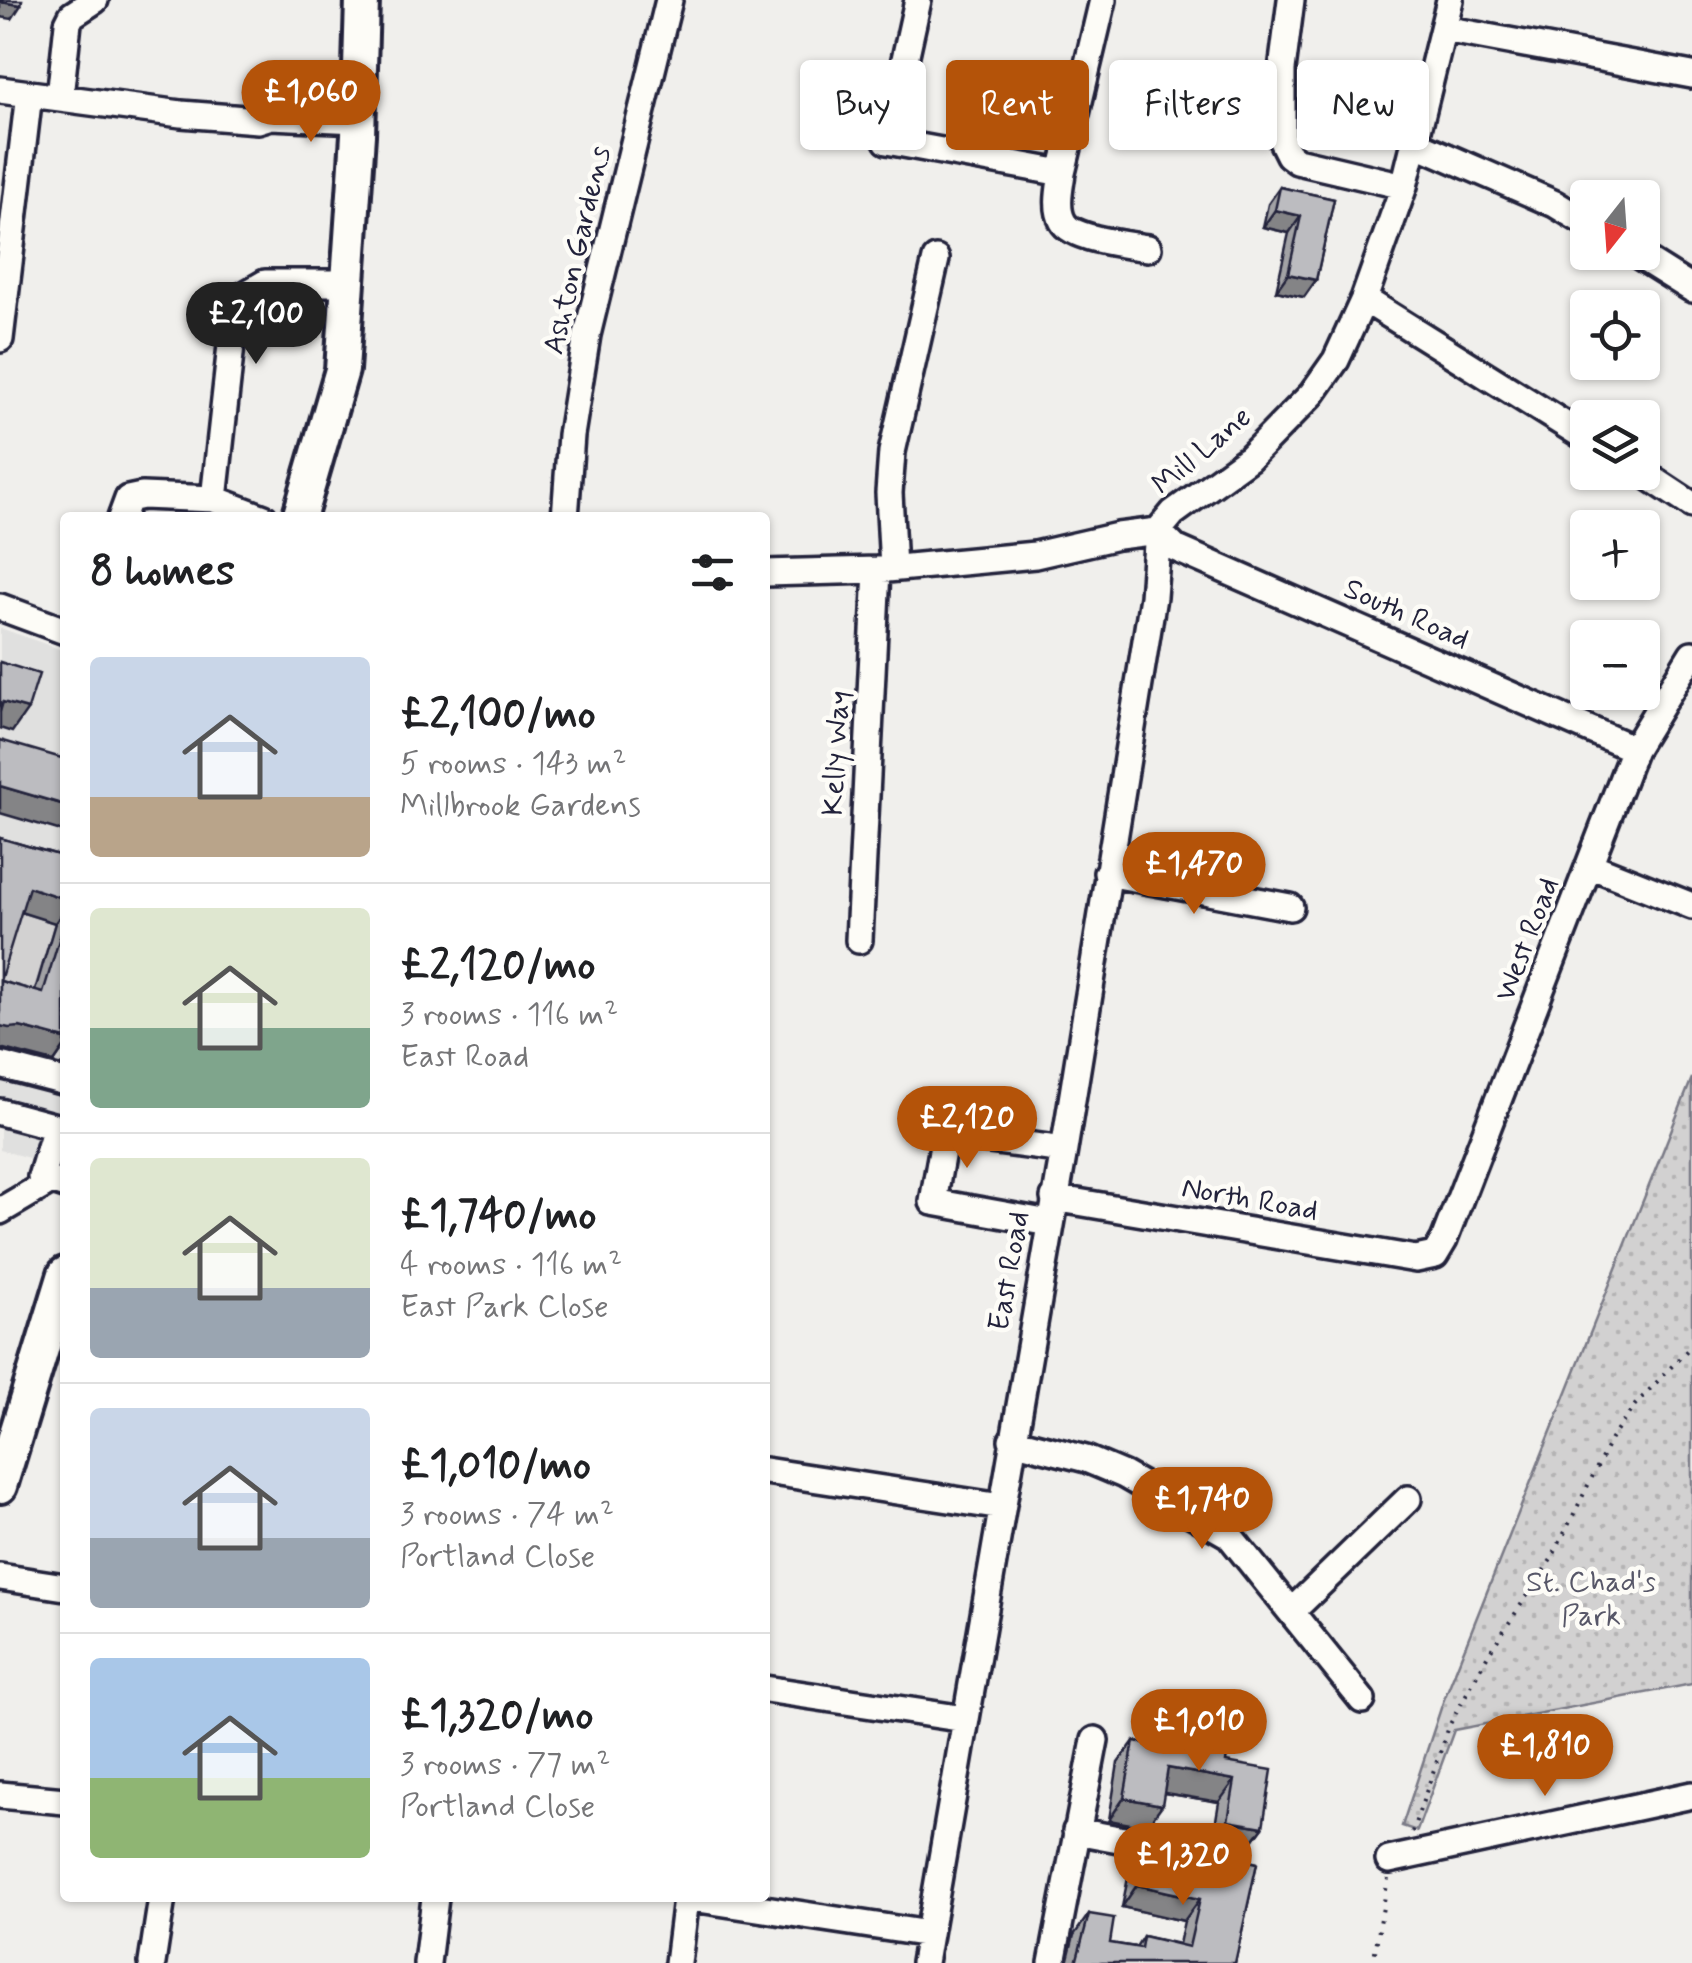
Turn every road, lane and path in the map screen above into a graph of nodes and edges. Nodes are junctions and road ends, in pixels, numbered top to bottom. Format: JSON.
{"nodes":[{"id":1,"x":94,"y":0,"type":"edge"},
{"id":2,"x":362,"y":0,"type":"edge"},
{"id":3,"x":669,"y":0,"type":"edge"},
{"id":4,"x":918,"y":0,"type":"edge"},
{"id":5,"x":1103,"y":0,"type":"edge"},
{"id":6,"x":1291,"y":0,"type":"edge"},
{"id":7,"x":1450,"y":0,"type":"edge"},
{"id":8,"x":1444,"y":29,"type":"junction"},
{"id":9,"x":1692,"y":75,"type":"edge"},
{"id":10,"x":1429,"y":88,"type":"edge"},
{"id":11,"x":0,"y":90,"type":"edge"},
{"id":12,"x":29,"y":94,"type":"junction"},
{"id":13,"x":60,"y":98,"type":"junction"},
{"id":14,"x":358,"y":120,"type":"junction"},
{"id":15,"x":1429,"y":149,"type":"edge"},
{"id":16,"x":1413,"y":150,"type":"edge"},
{"id":17,"x":1062,"y":173,"type":"junction"},
{"id":18,"x":1404,"y":186,"type":"junction"},
{"id":19,"x":1570,"y":213,"type":"edge"},
{"id":20,"x":1148,"y":248,"type":"dead end"},
{"id":21,"x":936,"y":259,"type":"dead end"},
{"id":22,"x":1660,"y":269,"type":"edge"},
{"id":23,"x":347,"y":283,"type":"junction"},
{"id":24,"x":1692,"y":289,"type":"edge"},
{"id":25,"x":1364,"y":298,"type":"junction"},
{"id":26,"x":0,"y":339,"type":"edge"},
{"id":27,"x":1570,"y":427,"type":"edge"},
{"id":28,"x":1660,"y":484,"type":"edge"},
{"id":29,"x":214,"y":500,"type":"junction"},
{"id":30,"x":1692,"y":505,"type":"edge"},
{"id":31,"x":123,"y":512,"type":"edge"},
{"id":32,"x":247,"y":512,"type":"edge"},
{"id":33,"x":301,"y":512,"type":"edge"},
{"id":34,"x":566,"y":512,"type":"edge"},
{"id":35,"x":1158,"y":530,"type":"junction"},
{"id":36,"x":885,"y":569,"type":"junction"},
{"id":37,"x":770,"y":572,"type":"edge"},
{"id":38,"x":0,"y":607,"type":"edge"},
{"id":39,"x":60,"y":629,"type":"edge"},
{"id":40,"x":1692,"y":654,"type":"edge"},
{"id":41,"x":1634,"y":749,"type":"junction"},
{"id":42,"x":1590,"y":865,"type":"junction"},
{"id":43,"x":1107,"y":874,"type":"junction"},
{"id":44,"x":1290,"y":906,"type":"dead end"},
{"id":45,"x":1692,"y":906,"type":"edge"},
{"id":46,"x":858,"y":940,"type":"dead end"},
{"id":47,"x":0,"y":1064,"type":"edge"},
{"id":48,"x":60,"y":1081,"type":"edge"},
{"id":49,"x":0,"y":1112,"type":"edge"},
{"id":50,"x":1064,"y":1150,"type":"junction"},
{"id":51,"x":58,"y":1183,"type":"edge"},
{"id":52,"x":1054,"y":1198,"type":"junction"},
{"id":53,"x":0,"y":1211,"type":"edge"},
{"id":54,"x":1049,"y":1223,"type":"junction"},
{"id":55,"x":1435,"y":1255,"type":"joint"},
{"id":56,"x":60,"y":1306,"type":"edge"},
{"id":57,"x":1692,"y":1345,"type":"edge"},
{"id":58,"x":53,"y":1351,"type":"edge"},
{"id":59,"x":1012,"y":1440,"type":"junction"},
{"id":60,"x":770,"y":1472,"type":"edge"},
{"id":61,"x":0,"y":1486,"type":"edge"},
{"id":62,"x":1408,"y":1499,"type":"dead end"},
{"id":63,"x":1002,"y":1507,"type":"junction"},
{"id":64,"x":0,"y":1576,"type":"edge"},
{"id":65,"x":60,"y":1585,"type":"edge"},
{"id":66,"x":1290,"y":1612,"type":"junction"},
{"id":67,"x":770,"y":1690,"type":"edge"},
{"id":68,"x":1362,"y":1700,"type":"dead end"},
{"id":69,"x":965,"y":1719,"type":"junction"},
{"id":70,"x":1095,"y":1740,"type":"dead end"},
{"id":71,"x":0,"y":1795,"type":"edge"},
{"id":72,"x":1692,"y":1795,"type":"edge"},
{"id":73,"x":60,"y":1801,"type":"edge"},
{"id":74,"x":1076,"y":1831,"type":"junction"},
{"id":75,"x":1187,"y":1851,"type":"edge"},
{"id":76,"x":1399,"y":1858,"type":"junction"},
{"id":77,"x":161,"y":1902,"type":"edge"},
{"id":78,"x":435,"y":1902,"type":"edge"},
{"id":79,"x":688,"y":1902,"type":"edge"},
{"id":80,"x":716,"y":1902,"type":"edge"},
{"id":81,"x":929,"y":1934,"type":"junction"},
{"id":82,"x":152,"y":1963,"type":"edge"},
{"id":83,"x":427,"y":1963,"type":"edge"},
{"id":84,"x":678,"y":1963,"type":"edge"},
{"id":85,"x":924,"y":1963,"type":"edge"},
{"id":86,"x":1052,"y":1963,"type":"edge"},
{"id":87,"x":1373,"y":1963,"type":"edge"}],
"edges":[{"from":1,"to":13,"type":"street"},
{"from":2,"to":14,"type":"main road"},
{"from":3,"to":34,"type":"street","name":"Ashton Gardens"},
{"from":4,"to":17,"type":"street"},
{"from":5,"to":17,"type":"street"},
{"from":6,"to":18,"type":"street"},
{"from":7,"to":8,"type":"street","name":"Mill Lane"},
{"from":8,"to":9,"type":"street"},
{"from":8,"to":10,"type":"street","name":"Mill Lane"},
{"from":11,"to":12,"type":"street"},
{"from":12,"to":13,"type":"street"},
{"from":12,"to":26,"type":"street"},
{"from":13,"to":14,"type":"street"},
{"from":14,"to":23,"type":"main road"},
{"from":15,"to":19,"type":"street"},
{"from":16,"to":18,"type":"street","name":"Mill Lane"},
{"from":17,"to":20,"type":"street"},
{"from":18,"to":25,"type":"street","name":"Mill Lane"},
{"from":21,"to":36,"type":"street","name":"Kelly Way"},
{"from":22,"to":24,"type":"street"},
{"from":23,"to":29,"type":"street"},
{"from":23,"to":33,"type":"main road"},
{"from":25,"to":27,"type":"street"},
{"from":25,"to":35,"type":"street","name":"Mill Lane"},
{"from":28,"to":30,"type":"street"},
{"from":29,"to":31,"type":"street"},
{"from":29,"to":32,"type":"street"},
{"from":35,"to":36,"type":"street","name":"Mill Lane"},
{"from":35,"to":41,"type":"street","name":"South Road"},
{"from":35,"to":43,"type":"street","name":"East Road"},
{"from":36,"to":37,"type":"street","name":"Mill Lane"},
{"from":36,"to":46,"type":"street","name":"Kelly Way"},
{"from":38,"to":39,"type":"street"},
{"from":40,"to":41,"type":"street","name":"West Road"},
{"from":41,"to":42,"type":"street","name":"West Road"},
{"from":42,"to":45,"type":"street"},
{"from":42,"to":55,"type":"street","name":"West Road"},
{"from":43,"to":44,"type":"street"},
{"from":43,"to":50,"type":"street","name":"East Road"},
{"from":47,"to":48,"type":"street"},
{"from":49,"to":51,"type":"street"},
{"from":50,"to":52,"type":"street","name":"East Road"},
{"from":50,"to":54,"type":"street"},
{"from":51,"to":53,"type":"street"},
{"from":52,"to":54,"type":"street","name":"East Road"},
{"from":52,"to":55,"type":"street","name":"North Road"},
{"from":54,"to":59,"type":"street","name":"East Road"},
{"from":56,"to":58,"type":"main road"},
{"from":57,"to":76,"type":"path"},
{"from":58,"to":61,"type":"main road"},
{"from":59,"to":63,"type":"street","name":"East Road"},
{"from":59,"to":66,"type":"street"},
{"from":60,"to":63,"type":"street"},
{"from":62,"to":66,"type":"street"},
{"from":63,"to":69,"type":"street","name":"East Road"},
{"from":64,"to":65,"type":"street"},
{"from":66,"to":68,"type":"street"},
{"from":67,"to":69,"type":"street"},
{"from":69,"to":81,"type":"street","name":"East Road"},
{"from":70,"to":74,"type":"street"},
{"from":71,"to":73,"type":"street"},
{"from":72,"to":76,"type":"street"},
{"from":74,"to":75,"type":"street"},
{"from":74,"to":86,"type":"street"},
{"from":76,"to":87,"type":"path"},
{"from":77,"to":82,"type":"street"},
{"from":78,"to":83,"type":"street"},
{"from":79,"to":84,"type":"street"},
{"from":80,"to":81,"type":"street"},
{"from":81,"to":85,"type":"street","name":"East Road"}]}
